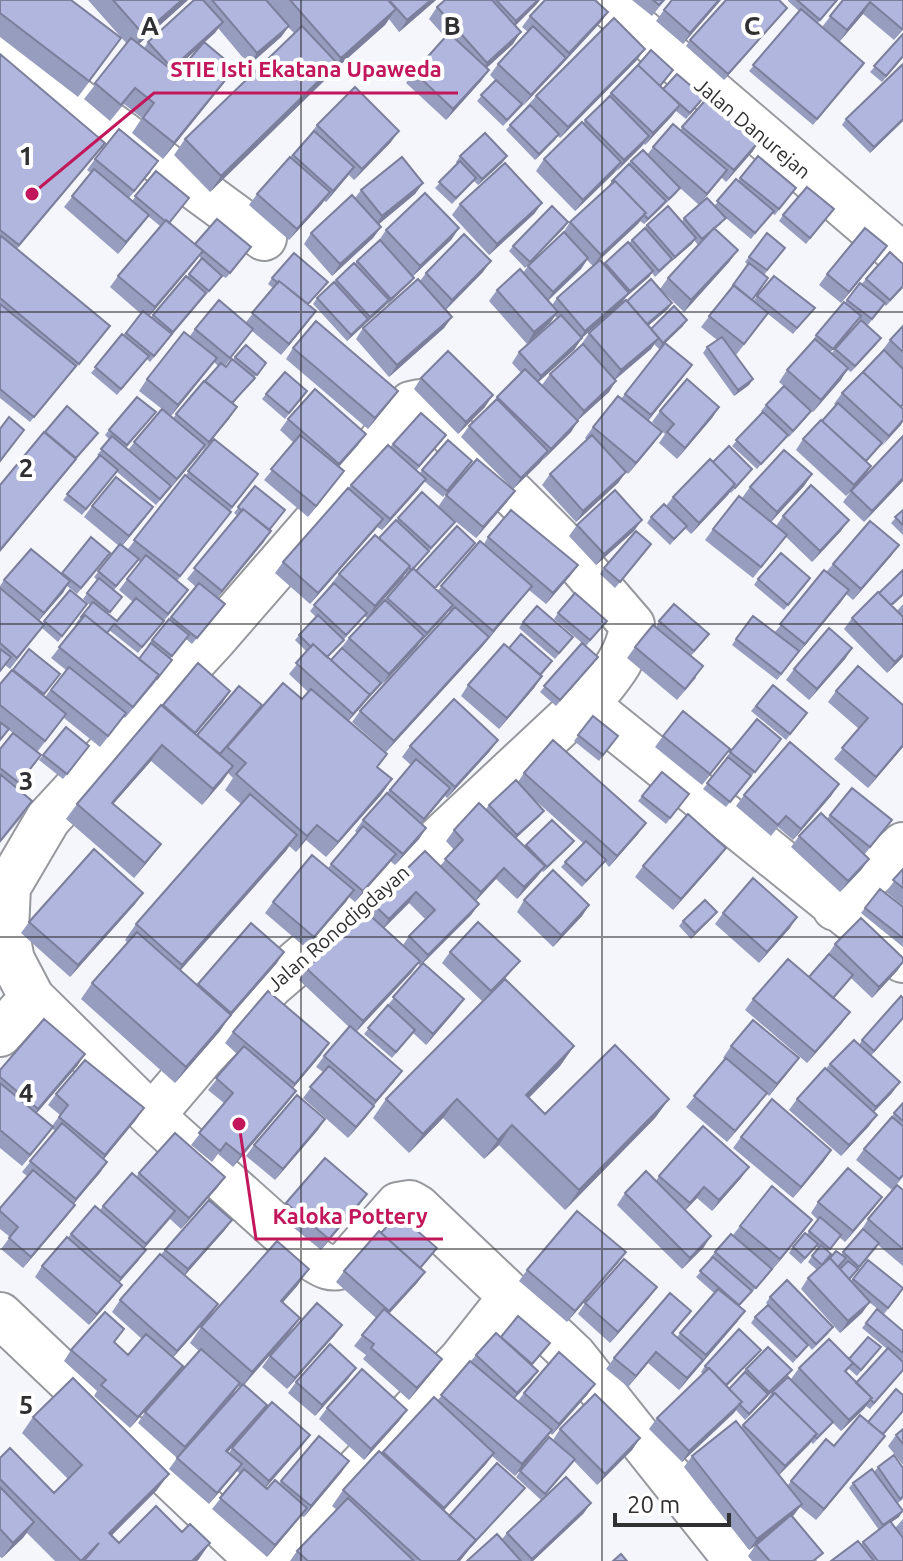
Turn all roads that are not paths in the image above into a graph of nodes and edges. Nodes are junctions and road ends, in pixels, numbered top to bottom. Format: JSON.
{"nodes":[{"id":1,"x":604,"y":0,"type":"edge"},
{"id":2,"x":0,"y":44,"type":"edge"},
{"id":3,"x":264,"y":238,"type":"dead end"},
{"id":4,"x":903,"y":256,"type":"edge"},
{"id":5,"x":585,"y":707,"type":"junction"},
{"id":6,"x":903,"y":845,"type":"edge"},
{"id":7,"x":835,"y":908,"type":"junction"},
{"id":8,"x":903,"y":960,"type":"edge"},
{"id":9,"x":32,"y":998,"type":"junction"},
{"id":10,"x":0,"y":1034,"type":"edge"},
{"id":11,"x":152,"y":1116,"type":"junction"},
{"id":12,"x":509,"y":1294,"type":"junction"},
{"id":13,"x":0,"y":1315,"type":"edge"},
{"id":14,"x":259,"y":1561,"type":"edge"},
{"id":15,"x":272,"y":1561,"type":"edge"},
{"id":16,"x":737,"y":1561,"type":"edge"}],
"edges":[{"from":1,"to":4,"type":"street","name":"Jalan Danurejan"},
{"from":2,"to":3,"type":"street"},
{"from":5,"to":7,"type":"street"},
{"from":5,"to":9,"type":"street","name":"Jalan Ronodigdayan"},
{"from":5,"to":11,"type":"street","name":"Jalan Ronodigdayan"},
{"from":6,"to":7,"type":"street"},
{"from":7,"to":8,"type":"street"},
{"from":9,"to":10,"type":"street"},
{"from":9,"to":11,"type":"street"},
{"from":11,"to":12,"type":"street"},
{"from":12,"to":15,"type":"street"},
{"from":12,"to":16,"type":"street"},
{"from":13,"to":14,"type":"street"}]}
